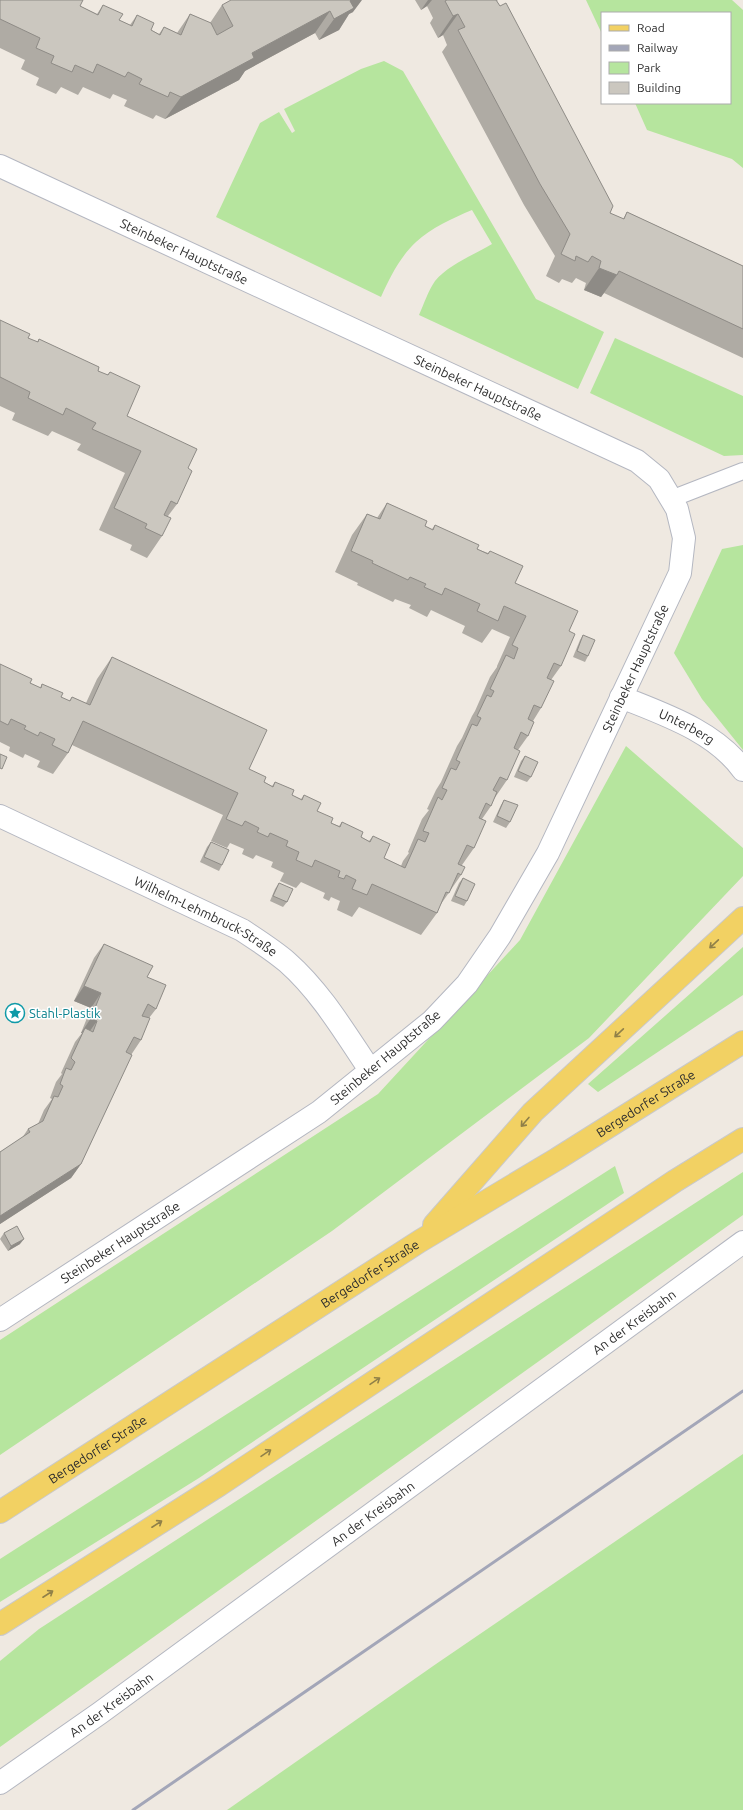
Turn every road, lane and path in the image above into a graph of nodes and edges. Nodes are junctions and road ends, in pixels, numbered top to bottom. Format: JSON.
{"nodes":[{"id":1,"x":0,"y":166,"type":"edge"},
{"id":2,"x":743,"y":471,"type":"edge"},
{"id":3,"x":670,"y":499,"type":"junction"},
{"id":4,"x":621,"y":697,"type":"junction"},
{"id":5,"x":743,"y":770,"type":"edge"},
{"id":6,"x":0,"y":816,"type":"edge"},
{"id":7,"x":743,"y":918,"type":"edge"},
{"id":8,"x":743,"y":1042,"type":"edge"},
{"id":9,"x":370,"y":1070,"type":"junction"},
{"id":10,"x":743,"y":1139,"type":"edge"},
{"id":11,"x":420,"y":1241,"type":"junction"},
{"id":12,"x":743,"y":1242,"type":"edge"},
{"id":13,"x":0,"y":1320,"type":"edge"},
{"id":14,"x":0,"y":1512,"type":"edge"},
{"id":15,"x":0,"y":1624,"type":"edge"},
{"id":16,"x":0,"y":1783,"type":"edge"}],
"edges":[{"from":1,"to":3,"type":"street","name":"Steinbeker Hauptstraße"},
{"from":2,"to":3,"type":"lane"},
{"from":3,"to":4,"type":"street","name":"Steinbeker Hauptstraße"},
{"from":4,"to":5,"type":"street","name":"Unterberg"},
{"from":4,"to":9,"type":"street","name":"Steinbeker Hauptstraße"},
{"from":6,"to":9,"type":"street","name":"Wilhelm-Lehmbruck-Straße"},
{"from":7,"to":11,"type":"main road","one_way":true},
{"from":8,"to":11,"type":"main road","name":"Bergedorfer Straße"},
{"from":9,"to":13,"type":"street","name":"Steinbeker Hauptstraße"},
{"from":15,"to":10,"type":"main road","one_way":true},
{"from":11,"to":14,"type":"main road","name":"Bergedorfer Straße"},
{"from":12,"to":16,"type":"street","name":"An der Kreisbahn"}]}
